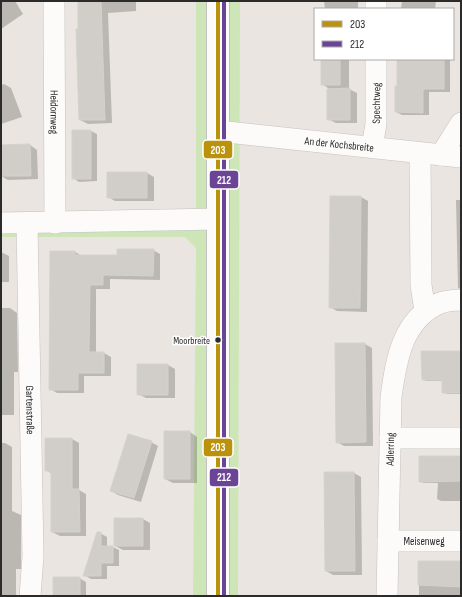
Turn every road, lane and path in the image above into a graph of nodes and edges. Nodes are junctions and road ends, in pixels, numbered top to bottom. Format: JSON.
{"nodes":[{"id":1,"x":54,"y":1,"type":"edge"},
{"id":2,"x":218,"y":1,"type":"edge"},
{"id":3,"x":376,"y":60,"type":"edge"},
{"id":4,"x":461,"y":123,"type":"edge"},
{"id":5,"x":218,"y":130,"type":"junction"},
{"id":6,"x":372,"y":147,"type":"junction"},
{"id":7,"x":420,"y":152,"type":"junction"},
{"id":8,"x":451,"y":156,"type":"edge"},
{"id":9,"x":218,"y":219,"type":"junction"},
{"id":10,"x":1,"y":223,"type":"edge"},
{"id":11,"x":27,"y":223,"type":"junction"},
{"id":12,"x":55,"y":223,"type":"junction"},
{"id":13,"x":461,"y":300,"type":"edge"},
{"id":14,"x":426,"y":311,"type":"junction"},
{"id":15,"x":390,"y":438,"type":"junction"},
{"id":16,"x":461,"y":438,"type":"edge"},
{"id":17,"x":388,"y":541,"type":"junction"},
{"id":18,"x":461,"y":542,"type":"edge"},
{"id":19,"x":30,"y":596,"type":"edge"},
{"id":20,"x":218,"y":596,"type":"edge"},
{"id":21,"x":387,"y":596,"type":"edge"}],
"edges":[{"from":1,"to":12,"type":"street","name":"Heidornweg"},
{"from":2,"to":5,"type":"main road"},
{"from":3,"to":6,"type":"street","name":"Spechtweg"},
{"from":4,"to":8,"type":"street"},
{"from":5,"to":6,"type":"street","name":"An der Kochsbreite"},
{"from":5,"to":9,"type":"main road"},
{"from":6,"to":7,"type":"street","name":"An der Kochsbreite"},
{"from":7,"to":8,"type":"street","name":"An der Kochsbreite"},
{"from":7,"to":14,"type":"street"},
{"from":9,"to":12,"type":"street"},
{"from":9,"to":20,"type":"main road"},
{"from":10,"to":11,"type":"street"},
{"from":11,"to":12,"type":"street"},
{"from":11,"to":19,"type":"street","name":"Gartenstraße"},
{"from":13,"to":14,"type":"street","name":"Adlerring"},
{"from":14,"to":15,"type":"street","name":"Adlerring"},
{"from":15,"to":16,"type":"street"},
{"from":15,"to":17,"type":"street","name":"Adlerring"},
{"from":17,"to":18,"type":"street","name":"Meisenweg"},
{"from":17,"to":21,"type":"street","name":"Adlerring"}]}
